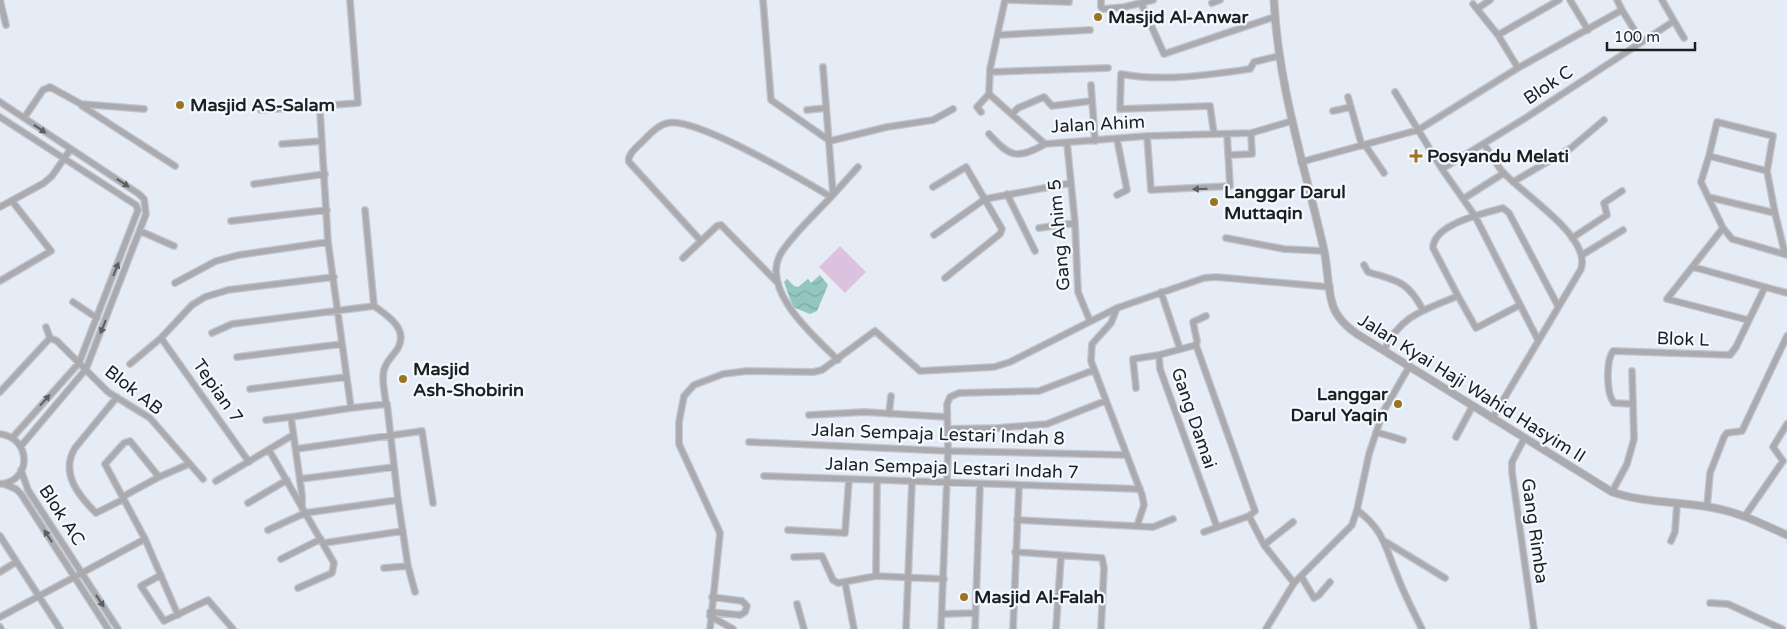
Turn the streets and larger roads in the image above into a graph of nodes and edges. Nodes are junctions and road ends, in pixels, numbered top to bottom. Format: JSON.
{"nodes":[{"id":1,"x":0,"y":0,"type":"edge"},
{"id":2,"x":350,"y":0,"type":"edge"},
{"id":3,"x":763,"y":0,"type":"edge"},
{"id":4,"x":1004,"y":0,"type":"edge"},
{"id":5,"x":1010,"y":0,"type":"edge"},
{"id":6,"x":1101,"y":0,"type":"edge"},
{"id":7,"x":1124,"y":0,"type":"edge"},
{"id":8,"x":1153,"y":0,"type":"edge"},
{"id":9,"x":1220,"y":0,"type":"edge"},
{"id":10,"x":1274,"y":0,"type":"edge"},
{"id":11,"x":1490,"y":0,"type":"edge"},
{"id":12,"x":1559,"y":0,"type":"edge"},
{"id":13,"x":1570,"y":0,"type":"edge"},
{"id":14,"x":1617,"y":0,"type":"edge"},
{"id":15,"x":1662,"y":0,"type":"edge"},
{"id":16,"x":1069,"y":2,"type":"dead end"},
{"id":17,"x":1141,"y":3,"type":"junction"},
{"id":18,"x":1212,"y":3,"type":"dead end"},
{"id":19,"x":1124,"y":7,"type":"junction"},
{"id":20,"x":1622,"y":10,"type":"junction"},
{"id":21,"x":1274,"y":17,"type":"junction"},
{"id":22,"x":1672,"y":22,"type":"junction"},
{"id":23,"x":6,"y":25,"type":"dead end"},
{"id":24,"x":1090,"y":30,"type":"dead end"},
{"id":25,"x":1588,"y":30,"type":"junction"},
{"id":26,"x":998,"y":35,"type":"junction"},
{"id":27,"x":1498,"y":35,"type":"junction"},
{"id":28,"x":1684,"y":38,"type":"dead end"},
{"id":29,"x":1641,"y":41,"type":"junction"},
{"id":30,"x":1279,"y":56,"type":"junction"},
{"id":31,"x":823,"y":67,"type":"dead end"},
{"id":32,"x":1108,"y":68,"type":"dead end"},
{"id":33,"x":1518,"y":68,"type":"junction"},
{"id":34,"x":990,"y":72,"type":"junction"},
{"id":35,"x":1091,"y":86,"type":"dead end"},
{"id":36,"x":1395,"y":92,"type":"dead end"},
{"id":37,"x":989,"y":94,"type":"junction"},
{"id":38,"x":1348,"y":97,"type":"dead end"},
{"id":39,"x":1091,"y":101,"type":"junction"},
{"id":40,"x":0,"y":102,"type":"edge"},
{"id":41,"x":81,"y":104,"type":"junction"},
{"id":42,"x":320,"y":106,"type":"junction"},
{"id":43,"x":1351,"y":107,"type":"junction"},
{"id":44,"x":826,"y":108,"type":"junction"},
{"id":45,"x":144,"y":109,"type":"dead end"},
{"id":46,"x":953,"y":109,"type":"dead end"},
{"id":47,"x":261,"y":110,"type":"dead end"},
{"id":48,"x":807,"y":110,"type":"dead end"},
{"id":49,"x":1333,"y":111,"type":"dead end"},
{"id":50,"x":980,"y":112,"type":"dead end"},
{"id":51,"x":1012,"y":114,"type":"junction"},
{"id":52,"x":0,"y":117,"type":"edge"},
{"id":53,"x":24,"y":118,"type":"junction"},
{"id":54,"x":1604,"y":120,"type":"dead end"},
{"id":55,"x":1292,"y":121,"type":"junction"},
{"id":56,"x":1418,"y":130,"type":"junction"},
{"id":57,"x":1251,"y":133,"type":"junction"},
{"id":58,"x":989,"y":134,"type":"dead end"},
{"id":59,"x":1214,"y":134,"type":"junction"},
{"id":60,"x":1227,"y":134,"type":"junction"},
{"id":61,"x":1147,"y":136,"type":"junction"},
{"id":62,"x":1117,"y":139,"type":"junction"},
{"id":63,"x":322,"y":141,"type":"junction"},
{"id":64,"x":830,"y":141,"type":"junction"},
{"id":65,"x":1095,"y":141,"type":"junction"},
{"id":66,"x":282,"y":144,"type":"dead end"},
{"id":67,"x":1045,"y":144,"type":"junction"},
{"id":68,"x":1066,"y":144,"type":"junction"},
{"id":69,"x":1484,"y":144,"type":"junction"},
{"id":70,"x":1364,"y":146,"type":"junction"},
{"id":71,"x":70,"y":150,"type":"junction"},
{"id":72,"x":1229,"y":155,"type":"junction"},
{"id":73,"x":1709,"y":156,"type":"junction"},
{"id":74,"x":63,"y":159,"type":"junction"},
{"id":75,"x":1301,"y":162,"type":"junction"},
{"id":76,"x":175,"y":166,"type":"dead end"},
{"id":77,"x":858,"y":167,"type":"dead end"},
{"id":78,"x":1442,"y":169,"type":"junction"},
{"id":79,"x":1767,"y":171,"type":"junction"},
{"id":80,"x":1384,"y":173,"type":"dead end"},
{"id":81,"x":1504,"y":173,"type":"junction"},
{"id":82,"x":325,"y":174,"type":"junction"},
{"id":83,"x":1513,"y":182,"type":"junction"},
{"id":84,"x":1071,"y":183,"type":"junction"},
{"id":85,"x":254,"y":184,"type":"dead end"},
{"id":86,"x":933,"y":187,"type":"dead end"},
{"id":87,"x":1622,"y":191,"type":"dead end"},
{"id":88,"x":1007,"y":194,"type":"junction"},
{"id":89,"x":832,"y":196,"type":"junction"},
{"id":90,"x":1117,"y":196,"type":"dead end"},
{"id":91,"x":1708,"y":197,"type":"junction"},
{"id":92,"x":985,"y":199,"type":"junction"},
{"id":93,"x":1463,"y":199,"type":"junction"},
{"id":94,"x":12,"y":201,"type":"junction"},
{"id":95,"x":0,"y":207,"type":"edge"},
{"id":96,"x":326,"y":210,"type":"junction"},
{"id":97,"x":365,"y":210,"type":"dead end"},
{"id":98,"x":1775,"y":213,"type":"junction"},
{"id":99,"x":1474,"y":216,"type":"junction"},
{"id":100,"x":230,"y":220,"type":"dead end"},
{"id":101,"x":1075,"y":223,"type":"junction"},
{"id":102,"x":1039,"y":228,"type":"dead end"},
{"id":103,"x":1723,"y":228,"type":"junction"},
{"id":104,"x":1623,"y":230,"type":"dead end"},
{"id":105,"x":140,"y":232,"type":"junction"},
{"id":106,"x":934,"y":235,"type":"dead end"},
{"id":107,"x":1226,"y":238,"type":"dead end"},
{"id":108,"x":1572,"y":238,"type":"junction"},
{"id":109,"x":701,"y":241,"type":"junction"},
{"id":110,"x":328,"y":242,"type":"junction"},
{"id":111,"x":174,"y":246,"type":"dead end"},
{"id":112,"x":1035,"y":251,"type":"dead end"},
{"id":113,"x":1324,"y":251,"type":"junction"},
{"id":114,"x":1582,"y":255,"type":"junction"},
{"id":115,"x":1786,"y":255,"type":"edge"},
{"id":116,"x":683,"y":258,"type":"dead end"},
{"id":117,"x":1364,"y":265,"type":"dead end"},
{"id":118,"x":1693,"y":267,"type":"junction"},
{"id":119,"x":334,"y":277,"type":"junction"},
{"id":120,"x":945,"y":278,"type":"dead end"},
{"id":121,"x":0,"y":281,"type":"edge"},
{"id":122,"x":175,"y":283,"type":"dead end"},
{"id":123,"x":778,"y":283,"type":"junction"},
{"id":124,"x":1765,"y":286,"type":"junction"},
{"id":125,"x":1330,"y":287,"type":"junction"},
{"id":126,"x":1161,"y":292,"type":"junction"},
{"id":127,"x":1787,"y":293,"type":"edge"},
{"id":128,"x":1458,"y":296,"type":"junction"},
{"id":129,"x":74,"y":302,"type":"dead end"},
{"id":130,"x":1520,"y":305,"type":"junction"},
{"id":131,"x":374,"y":306,"type":"junction"},
{"id":132,"x":1558,"y":306,"type":"junction"},
{"id":133,"x":1117,"y":308,"type":"junction"},
{"id":134,"x":1423,"y":310,"type":"junction"},
{"id":135,"x":338,"y":311,"type":"junction"},
{"id":136,"x":1206,"y":316,"type":"dead end"},
{"id":137,"x":96,"y":318,"type":"junction"},
{"id":138,"x":1748,"y":320,"type":"junction"},
{"id":139,"x":1090,"y":321,"type":"junction"},
{"id":140,"x":46,"y":327,"type":"dead end"},
{"id":141,"x":212,"y":333,"type":"dead end"},
{"id":142,"x":1787,"y":336,"type":"edge"},
{"id":143,"x":50,"y":338,"type":"junction"},
{"id":144,"x":161,"y":338,"type":"junction"},
{"id":145,"x":1538,"y":340,"type":"junction"},
{"id":146,"x":342,"y":344,"type":"junction"},
{"id":147,"x":1196,"y":346,"type":"junction"},
{"id":148,"x":1180,"y":349,"type":"junction"},
{"id":149,"x":1384,"y":350,"type":"junction"},
{"id":150,"x":1159,"y":355,"type":"junction"},
{"id":151,"x":236,"y":358,"type":"dead end"},
{"id":152,"x":838,"y":360,"type":"junction"},
{"id":153,"x":79,"y":363,"type":"junction"},
{"id":154,"x":130,"y":364,"type":"dead end"},
{"id":155,"x":1409,"y":367,"type":"junction"},
{"id":156,"x":86,"y":370,"type":"junction"},
{"id":157,"x":1094,"y":370,"type":"junction"},
{"id":158,"x":1632,"y":371,"type":"dead end"},
{"id":159,"x":346,"y":377,"type":"junction"},
{"id":160,"x":1136,"y":388,"type":"dead end"},
{"id":161,"x":250,"y":389,"type":"dead end"},
{"id":162,"x":0,"y":392,"type":"edge"},
{"id":163,"x":891,"y":396,"type":"dead end"},
{"id":164,"x":117,"y":397,"type":"junction"},
{"id":165,"x":1105,"y":401,"type":"junction"},
{"id":166,"x":386,"y":404,"type":"junction"},
{"id":167,"x":1632,"y":404,"type":"junction"},
{"id":168,"x":1472,"y":407,"type":"junction"},
{"id":169,"x":351,"y":408,"type":"junction"},
{"id":170,"x":889,"y":414,"type":"junction"},
{"id":171,"x":809,"y":415,"type":"dead end"},
{"id":172,"x":290,"y":417,"type":"junction"},
{"id":173,"x":947,"y":417,"type":"junction"},
{"id":174,"x":1492,"y":419,"type":"junction"},
{"id":175,"x":266,"y":420,"type":"dead end"},
{"id":176,"x":1787,"y":424,"type":"edge"},
{"id":177,"x":947,"y":429,"type":"junction"},
{"id":178,"x":1376,"y":432,"type":"junction"},
{"id":179,"x":0,"y":434,"type":"edge"},
{"id":180,"x":391,"y":435,"type":"junction"},
{"id":181,"x":293,"y":436,"type":"junction"},
{"id":182,"x":13,"y":437,"type":"junction"},
{"id":183,"x":1456,"y":437,"type":"dead end"},
{"id":184,"x":1524,"y":439,"type":"junction"},
{"id":185,"x":1403,"y":440,"type":"dead end"},
{"id":186,"x":749,"y":442,"type":"dead end"},
{"id":187,"x":21,"y":446,"type":"junction"},
{"id":188,"x":296,"y":449,"type":"junction"},
{"id":189,"x":269,"y":450,"type":"junction"},
{"id":190,"x":948,"y":451,"type":"junction"},
{"id":191,"x":1126,"y":455,"type":"junction"},
{"id":192,"x":249,"y":462,"type":"junction"},
{"id":193,"x":189,"y":464,"type":"junction"},
{"id":194,"x":394,"y":467,"type":"junction"},
{"id":195,"x":21,"y":470,"type":"junction"},
{"id":196,"x":159,"y":476,"type":"junction"},
{"id":197,"x":764,"y":476,"type":"dead end"},
{"id":198,"x":202,"y":479,"type":"dead end"},
{"id":199,"x":300,"y":479,"type":"junction"},
{"id":200,"x":849,"y":479,"type":"junction"},
{"id":201,"x":286,"y":480,"type":"junction"},
{"id":202,"x":877,"y":480,"type":"junction"},
{"id":203,"x":216,"y":481,"type":"dead end"},
{"id":204,"x":912,"y":481,"type":"junction"},
{"id":205,"x":2,"y":484,"type":"edge"},
{"id":206,"x":947,"y":484,"type":"junction"},
{"id":207,"x":980,"y":484,"type":"junction"},
{"id":208,"x":1019,"y":486,"type":"junction"},
{"id":209,"x":1140,"y":489,"type":"junction"},
{"id":210,"x":1612,"y":492,"type":"junction"},
{"id":211,"x":124,"y":498,"type":"junction"},
{"id":212,"x":398,"y":500,"type":"junction"},
{"id":213,"x":248,"y":503,"type":"dead end"},
{"id":214,"x":433,"y":503,"type":"dead end"},
{"id":215,"x":1677,"y":504,"type":"junction"},
{"id":216,"x":1707,"y":507,"type":"junction"},
{"id":217,"x":303,"y":510,"type":"junction"},
{"id":218,"x":1357,"y":510,"type":"junction"},
{"id":219,"x":1249,"y":516,"type":"junction"},
{"id":220,"x":1746,"y":516,"type":"junction"},
{"id":221,"x":1173,"y":519,"type":"dead end"},
{"id":222,"x":1017,"y":520,"type":"junction"},
{"id":223,"x":1293,"y":522,"type":"dead end"},
{"id":224,"x":1137,"y":526,"type":"junction"},
{"id":225,"x":1217,"y":527,"type":"junction"},
{"id":226,"x":268,"y":530,"type":"dead end"},
{"id":227,"x":788,"y":530,"type":"dead end"},
{"id":228,"x":403,"y":532,"type":"junction"},
{"id":229,"x":1204,"y":532,"type":"dead end"},
{"id":230,"x":1787,"y":534,"type":"edge"},
{"id":231,"x":0,"y":536,"type":"edge"},
{"id":232,"x":145,"y":538,"type":"junction"},
{"id":233,"x":322,"y":541,"type":"junction"},
{"id":234,"x":1671,"y":541,"type":"dead end"},
{"id":235,"x":1386,"y":542,"type":"junction"},
{"id":236,"x":1264,"y":544,"type":"junction"},
{"id":237,"x":1015,"y":552,"type":"junction"},
{"id":238,"x":794,"y":556,"type":"dead end"},
{"id":239,"x":1061,"y":556,"type":"junction"},
{"id":240,"x":281,"y":559,"type":"dead end"},
{"id":241,"x":16,"y":562,"type":"junction"},
{"id":242,"x":408,"y":566,"type":"junction"},
{"id":243,"x":384,"y":568,"type":"dead end"},
{"id":244,"x":0,"y":572,"type":"edge"},
{"id":245,"x":82,"y":573,"type":"junction"},
{"id":246,"x":161,"y":575,"type":"junction"},
{"id":247,"x":876,"y":576,"type":"junction"},
{"id":248,"x":1301,"y":576,"type":"junction"},
{"id":249,"x":74,"y":577,"type":"junction"},
{"id":250,"x":907,"y":578,"type":"junction"},
{"id":251,"x":1445,"y":578,"type":"dead end"},
{"id":252,"x":944,"y":579,"type":"junction"},
{"id":253,"x":845,"y":582,"type":"junction"},
{"id":254,"x":1330,"y":582,"type":"dead end"},
{"id":255,"x":1294,"y":583,"type":"junction"},
{"id":256,"x":298,"y":588,"type":"dead end"},
{"id":257,"x":415,"y":592,"type":"dead end"},
{"id":258,"x":38,"y":597,"type":"junction"},
{"id":259,"x":712,"y":597,"type":"junction"},
{"id":260,"x":1710,"y":603,"type":"dead end"},
{"id":261,"x":797,"y":604,"type":"dead end"},
{"id":262,"x":975,"y":613,"type":"junction"},
{"id":263,"x":710,"y":614,"type":"junction"},
{"id":264,"x":942,"y":614,"type":"junction"},
{"id":265,"x":178,"y":615,"type":"junction"},
{"id":266,"x":1,"y":616,"type":"edge"},
{"id":267,"x":730,"y":627,"type":"edge"},
{"id":268,"x":60,"y":629,"type":"edge"},
{"id":269,"x":108,"y":629,"type":"edge"},
{"id":270,"x":118,"y":629,"type":"edge"},
{"id":271,"x":233,"y":629,"type":"edge"},
{"id":272,"x":710,"y":629,"type":"edge"},
{"id":273,"x":719,"y":629,"type":"edge"},
{"id":274,"x":804,"y":629,"type":"edge"},
{"id":275,"x":854,"y":629,"type":"edge"},
{"id":276,"x":906,"y":629,"type":"edge"},
{"id":277,"x":941,"y":629,"type":"edge"},
{"id":278,"x":975,"y":629,"type":"edge"},
{"id":279,"x":1013,"y":629,"type":"edge"},
{"id":280,"x":1056,"y":629,"type":"edge"},
{"id":281,"x":1100,"y":629,"type":"edge"},
{"id":282,"x":1266,"y":629,"type":"edge"},
{"id":283,"x":1422,"y":629,"type":"edge"},
{"id":284,"x":1534,"y":629,"type":"edge"},
{"id":285,"x":1782,"y":629,"type":"edge"}],
"edges":[{"from":1,"to":23,"type":"street"},
{"from":2,"to":42,"type":"street"},
{"from":3,"to":64,"type":"street"},
{"from":4,"to":26,"type":"street"},
{"from":5,"to":16,"type":"street"},
{"from":6,"to":19,"type":"street"},
{"from":7,"to":19,"type":"street"},
{"from":8,"to":17,"type":"street"},
{"from":9,"to":18,"type":"street"},
{"from":10,"to":21,"type":"street","name":"Jalan Kyai Haji Wahid Hasyim II"},
{"from":11,"to":27,"type":"street"},
{"from":12,"to":27,"type":"street"},
{"from":13,"to":25,"type":"street"},
{"from":14,"to":20,"type":"street"},
{"from":15,"to":22,"type":"street"},
{"from":17,"to":19,"type":"street"},
{"from":17,"to":21,"type":"street"},
{"from":20,"to":25,"type":"street"},
{"from":20,"to":29,"type":"street"},
{"from":21,"to":30,"type":"street","name":"Jalan Kyai Haji Wahid Hasyim II"},
{"from":22,"to":28,"type":"street"},
{"from":22,"to":29,"type":"street","name":"Blok C"},
{"from":24,"to":26,"type":"street"},
{"from":25,"to":33,"type":"street"},
{"from":26,"to":34,"type":"street"},
{"from":27,"to":33,"type":"street"},
{"from":29,"to":69,"type":"street","name":"Blok C"},
{"from":30,"to":55,"type":"street","name":"Jalan Kyai Haji Wahid Hasyim II"},
{"from":30,"to":59,"type":"street"},
{"from":31,"to":44,"type":"street"},
{"from":32,"to":34,"type":"street"},
{"from":33,"to":56,"type":"street"},
{"from":34,"to":37,"type":"street"},
{"from":35,"to":39,"type":"street"},
{"from":36,"to":56,"type":"street"},
{"from":37,"to":50,"type":"street"},
{"from":37,"to":51,"type":"street","name":"Jalan Ahim"},
{"from":38,"to":43,"type":"street"},
{"from":39,"to":51,"type":"street"},
{"from":39,"to":65,"type":"street"},
{"from":40,"to":53,"type":"street"},
{"from":41,"to":45,"type":"street"},
{"from":41,"to":53,"type":"street"},
{"from":41,"to":76,"type":"street"},
{"from":42,"to":47,"type":"street"},
{"from":42,"to":63,"type":"street"},
{"from":43,"to":49,"type":"street"},
{"from":43,"to":70,"type":"street"},
{"from":44,"to":48,"type":"street"},
{"from":44,"to":64,"type":"street"},
{"from":46,"to":64,"type":"street"},
{"from":51,"to":67,"type":"street","name":"Jalan Ahim"},
{"from":52,"to":74,"type":"street"},
{"from":53,"to":71,"type":"street","one_way":true},
{"from":54,"to":83,"type":"street"},
{"from":55,"to":57,"type":"street","name":"Jalan Ahim"},
{"from":55,"to":75,"type":"street","name":"Jalan Kyai Haji Wahid Hasyim II"},
{"from":56,"to":70,"type":"street"},
{"from":56,"to":78,"type":"street"},
{"from":57,"to":60,"type":"street","name":"Jalan Ahim"},
{"from":57,"to":72,"type":"street"},
{"from":58,"to":67,"type":"street"},
{"from":59,"to":60,"type":"street","name":"Jalan Ahim"},
{"from":59,"to":61,"type":"street","name":"Jalan Ahim"},
{"from":60,"to":72,"type":"street"},
{"from":61,"to":62,"type":"street","name":"Jalan Ahim"},
{"from":72,"to":61,"type":"street","one_way":true},
{"from":62,"to":65,"type":"street","name":"Jalan Ahim"},
{"from":62,"to":90,"type":"street"},
{"from":63,"to":66,"type":"street"},
{"from":63,"to":82,"type":"street"},
{"from":64,"to":89,"type":"street"},
{"from":65,"to":68,"type":"street","name":"Jalan Ahim"},
{"from":67,"to":68,"type":"street","name":"Jalan Ahim"},
{"from":68,"to":84,"type":"street","name":"Gang Ahim 5"},
{"from":69,"to":78,"type":"street","name":"Blok C"},
{"from":69,"to":81,"type":"street"},
{"from":70,"to":75,"type":"street"},
{"from":70,"to":80,"type":"street"},
{"from":71,"to":74,"type":"street"},
{"from":71,"to":105,"type":"street","one_way":true},
{"from":73,"to":79,"type":"street"},
{"from":73,"to":79,"type":"street"},
{"from":73,"to":91,"type":"street"},
{"from":74,"to":94,"type":"street"},
{"from":137,"to":74,"type":"street","one_way":true},
{"from":75,"to":113,"type":"street","name":"Jalan Kyai Haji Wahid Hasyim II"},
{"from":77,"to":89,"type":"street"},
{"from":78,"to":93,"type":"street"},
{"from":79,"to":98,"type":"street"},
{"from":81,"to":83,"type":"street"},
{"from":81,"to":93,"type":"street"},
{"from":82,"to":85,"type":"street"},
{"from":82,"to":96,"type":"street"},
{"from":83,"to":108,"type":"street"},
{"from":84,"to":88,"type":"street"},
{"from":84,"to":101,"type":"street","name":"Gang Ahim 5"},
{"from":86,"to":92,"type":"street"},
{"from":87,"to":108,"type":"street"},
{"from":88,"to":92,"type":"street"},
{"from":88,"to":112,"type":"street"},
{"from":89,"to":109,"type":"street"},
{"from":89,"to":123,"type":"street"},
{"from":91,"to":98,"type":"street"},
{"from":91,"to":103,"type":"street"},
{"from":92,"to":106,"type":"street"},
{"from":92,"to":120,"type":"street"},
{"from":93,"to":99,"type":"street"},
{"from":94,"to":95,"type":"street"},
{"from":94,"to":121,"type":"street"},
{"from":96,"to":100,"type":"street"},
{"from":96,"to":110,"type":"street"},
{"from":97,"to":131,"type":"street"},
{"from":98,"to":115,"type":"street"},
{"from":99,"to":128,"type":"street"},
{"from":99,"to":130,"type":"street"},
{"from":99,"to":132,"type":"street"},
{"from":101,"to":102,"type":"street"},
{"from":101,"to":139,"type":"street","name":"Gang Ahim 5"},
{"from":103,"to":115,"type":"street"},
{"from":103,"to":118,"type":"street"},
{"from":104,"to":114,"type":"street"},
{"from":105,"to":111,"type":"street"},
{"from":105,"to":156,"type":"street","one_way":true},
{"from":107,"to":113,"type":"street"},
{"from":108,"to":114,"type":"street"},
{"from":109,"to":116,"type":"street"},
{"from":109,"to":123,"type":"street"},
{"from":110,"to":119,"type":"street"},
{"from":110,"to":122,"type":"street"},
{"from":113,"to":125,"type":"street","name":"Jalan Kyai Haji Wahid Hasyim II"},
{"from":114,"to":132,"type":"street"},
{"from":117,"to":134,"type":"street"},
{"from":118,"to":124,"type":"street"},
{"from":118,"to":138,"type":"street"},
{"from":119,"to":135,"type":"street"},
{"from":119,"to":144,"type":"street"},
{"from":123,"to":152,"type":"street"},
{"from":124,"to":127,"type":"street"},
{"from":124,"to":138,"type":"street"},
{"from":125,"to":126,"type":"street"},
{"from":125,"to":149,"type":"street","name":"Jalan Kyai Haji Wahid Hasyim II"},
{"from":126,"to":133,"type":"street"},
{"from":126,"to":148,"type":"street"},
{"from":128,"to":130,"type":"street"},
{"from":128,"to":134,"type":"street"},
{"from":129,"to":137,"type":"street"},
{"from":130,"to":145,"type":"street"},
{"from":131,"to":135,"type":"street"},
{"from":131,"to":166,"type":"street"},
{"from":132,"to":145,"type":"street"},
{"from":133,"to":139,"type":"street"},
{"from":133,"to":157,"type":"street"},
{"from":134,"to":149,"type":"street"},
{"from":135,"to":141,"type":"street"},
{"from":135,"to":146,"type":"street"},
{"from":136,"to":147,"type":"street"},
{"from":137,"to":153,"type":"street"},
{"from":138,"to":167,"type":"street","name":"Blok L"},
{"from":139,"to":152,"type":"street"},
{"from":140,"to":143,"type":"street"},
{"from":142,"to":216,"type":"street"},
{"from":143,"to":153,"type":"street","name":"Blok AB"},
{"from":143,"to":162,"type":"street"},
{"from":144,"to":154,"type":"street"},
{"from":144,"to":192,"type":"street","name":"Tepian 7"},
{"from":145,"to":174,"type":"street"},
{"from":146,"to":151,"type":"street"},
{"from":146,"to":159,"type":"street"},
{"from":147,"to":148,"type":"street","name":"Gang Damai"},
{"from":147,"to":219,"type":"street","name":"Gang Damai"},
{"from":148,"to":150,"type":"street","name":"Gang Damai"},
{"from":149,"to":155,"type":"street","name":"Jalan Kyai Haji Wahid Hasyim II"},
{"from":150,"to":160,"type":"street"},
{"from":150,"to":225,"type":"street","name":"Gang Damai"},
{"from":152,"to":259,"type":"street"},
{"from":153,"to":156,"type":"street","name":"Blok AB"},
{"from":182,"to":153,"type":"street","one_way":true},
{"from":155,"to":168,"type":"street","name":"Jalan Kyai Haji Wahid Hasyim II"},
{"from":155,"to":178,"type":"street"},
{"from":156,"to":164,"type":"street","name":"Blok AB"},
{"from":156,"to":187,"type":"street"},
{"from":157,"to":165,"type":"street"},
{"from":157,"to":173,"type":"street"},
{"from":158,"to":167,"type":"street"},
{"from":159,"to":161,"type":"street"},
{"from":159,"to":169,"type":"street"},
{"from":163,"to":170,"type":"street"},
{"from":164,"to":193,"type":"street","name":"Blok AB"},
{"from":164,"to":211,"type":"street"},
{"from":165,"to":177,"type":"street"},
{"from":165,"to":191,"type":"street"},
{"from":166,"to":169,"type":"street"},
{"from":166,"to":180,"type":"street"},
{"from":167,"to":210,"type":"street"},
{"from":168,"to":174,"type":"street","name":"Jalan Kyai Haji Wahid Hasyim II"},
{"from":168,"to":183,"type":"street"},
{"from":169,"to":172,"type":"street"},
{"from":170,"to":171,"type":"street"},
{"from":170,"to":173,"type":"street"},
{"from":172,"to":175,"type":"street"},
{"from":172,"to":181,"type":"street"},
{"from":173,"to":177,"type":"street"},
{"from":174,"to":184,"type":"street","name":"Jalan Kyai Haji Wahid Hasyim II"},
{"from":176,"to":220,"type":"street"},
{"from":177,"to":190,"type":"street"},
{"from":178,"to":185,"type":"street"},
{"from":178,"to":218,"type":"street"},
{"from":179,"to":182,"type":"street"},
{"from":180,"to":188,"type":"street"},
{"from":180,"to":194,"type":"street"},
{"from":180,"to":214,"type":"street"},
{"from":181,"to":188,"type":"street"},
{"from":181,"to":189,"type":"street"},
{"from":182,"to":187,"type":"street"},
{"from":184,"to":210,"type":"street","name":"Jalan Kyai Haji Wahid Hasyim II"},
{"from":184,"to":284,"type":"street","name":"Gang Rimba"},
{"from":186,"to":190,"type":"street","name":"Jalan Sempaja Lestari Indah 8"},
{"from":187,"to":195,"type":"street"},
{"from":188,"to":199,"type":"street"},
{"from":189,"to":192,"type":"street"},
{"from":189,"to":201,"type":"street"},
{"from":190,"to":191,"type":"street","name":"Jalan Sempaja Lestari Indah 8"},
{"from":190,"to":206,"type":"street"},
{"from":191,"to":209,"type":"street"},
{"from":192,"to":203,"type":"street"},
{"from":193,"to":196,"type":"street"},
{"from":193,"to":198,"type":"street","name":"Blok AB"},
{"from":194,"to":199,"type":"street"},
{"from":194,"to":212,"type":"street"},
{"from":195,"to":205,"type":"street"},
{"from":195,"to":245,"type":"street","name":"Blok AC"},
{"from":196,"to":211,"type":"street"},
{"from":196,"to":211,"type":"street"},
{"from":197,"to":200,"type":"street","name":"Jalan Sempaja Lestari Indah 7"},
{"from":199,"to":217,"type":"street"},
{"from":200,"to":202,"type":"street","name":"Jalan Sempaja Lestari Indah 7"},
{"from":200,"to":227,"type":"street"},
{"from":201,"to":213,"type":"street"},
{"from":201,"to":217,"type":"street"},
{"from":202,"to":204,"type":"street","name":"Jalan Sempaja Lestari Indah 7"},
{"from":202,"to":247,"type":"street"},
{"from":204,"to":206,"type":"street","name":"Jalan Sempaja Lestari Indah 7"},
{"from":204,"to":250,"type":"street"},
{"from":249,"to":205,"type":"street","one_way":true},
{"from":206,"to":207,"type":"street","name":"Jalan Sempaja Lestari Indah 7"},
{"from":206,"to":252,"type":"street"},
{"from":207,"to":208,"type":"street","name":"Jalan Sempaja Lestari Indah 7"},
{"from":207,"to":262,"type":"street"},
{"from":208,"to":209,"type":"street","name":"Jalan Sempaja Lestari Indah 7"},
{"from":208,"to":222,"type":"street"},
{"from":209,"to":224,"type":"street"},
{"from":210,"to":215,"type":"street","name":"Jalan Kyai Haji Wahid Hasyim II"},
{"from":211,"to":232,"type":"street"},
{"from":212,"to":217,"type":"street"},
{"from":212,"to":228,"type":"street"},
{"from":215,"to":216,"type":"street","name":"Jalan Kyai Haji Wahid Hasyim II"},
{"from":215,"to":234,"type":"street"},
{"from":216,"to":220,"type":"street","name":"Jalan Kyai Haji Wahid Hasyim II"},
{"from":217,"to":226,"type":"street"},
{"from":217,"to":233,"type":"street"},
{"from":218,"to":235,"type":"street"},
{"from":218,"to":248,"type":"street"},
{"from":219,"to":225,"type":"street"},
{"from":219,"to":236,"type":"street","name":"Gang Damai"},
{"from":220,"to":230,"type":"street","name":"Jalan Kyai Haji Wahid Hasyim II"},
{"from":221,"to":224,"type":"street"},
{"from":222,"to":224,"type":"street"},
{"from":222,"to":237,"type":"street"},
{"from":223,"to":236,"type":"street"},
{"from":225,"to":229,"type":"street"},
{"from":228,"to":233,"type":"street"},
{"from":228,"to":242,"type":"street"},
{"from":231,"to":241,"type":"street"},
{"from":232,"to":245,"type":"street"},
{"from":232,"to":246,"type":"street"},
{"from":233,"to":240,"type":"street"},
{"from":233,"to":256,"type":"street"},
{"from":235,"to":251,"type":"street"},
{"from":235,"to":283,"type":"street"},
{"from":236,"to":255,"type":"street","name":"Gang Damai"},
{"from":237,"to":239,"type":"street"},
{"from":237,"to":279,"type":"street"},
{"from":238,"to":253,"type":"street"},
{"from":239,"to":280,"type":"street"},
{"from":239,"to":281,"type":"street"},
{"from":241,"to":244,"type":"street"},
{"from":241,"to":258,"type":"street"},
{"from":242,"to":243,"type":"street"},
{"from":242,"to":257,"type":"street"},
{"from":245,"to":249,"type":"street"},
{"from":245,"to":270,"type":"street","name":"Blok AC","one_way":true},
{"from":246,"to":265,"type":"street"},
{"from":246,"to":265,"type":"street"},
{"from":247,"to":250,"type":"street"},
{"from":247,"to":253,"type":"street"},
{"from":248,"to":254,"type":"street"},
{"from":248,"to":255,"type":"street"},
{"from":249,"to":258,"type":"street"},
{"from":249,"to":269,"type":"street"},
{"from":250,"to":252,"type":"street"},
{"from":250,"to":276,"type":"street"},
{"from":252,"to":264,"type":"street"},
{"from":253,"to":275,"type":"street"},
{"from":255,"to":282,"type":"street"},
{"from":258,"to":266,"type":"street"},
{"from":258,"to":268,"type":"street"},
{"from":259,"to":263,"type":"street"},
{"from":259,"to":263,"type":"street"},
{"from":260,"to":285,"type":"street"},
{"from":261,"to":274,"type":"street"},
{"from":262,"to":264,"type":"street"},
{"from":262,"to":278,"type":"street"},
{"from":263,"to":267,"type":"street"},
{"from":263,"to":272,"type":"street"},
{"from":264,"to":277,"type":"street"},
{"from":265,"to":271,"type":"street"},
{"from":267,"to":273,"type":"street"}]}
